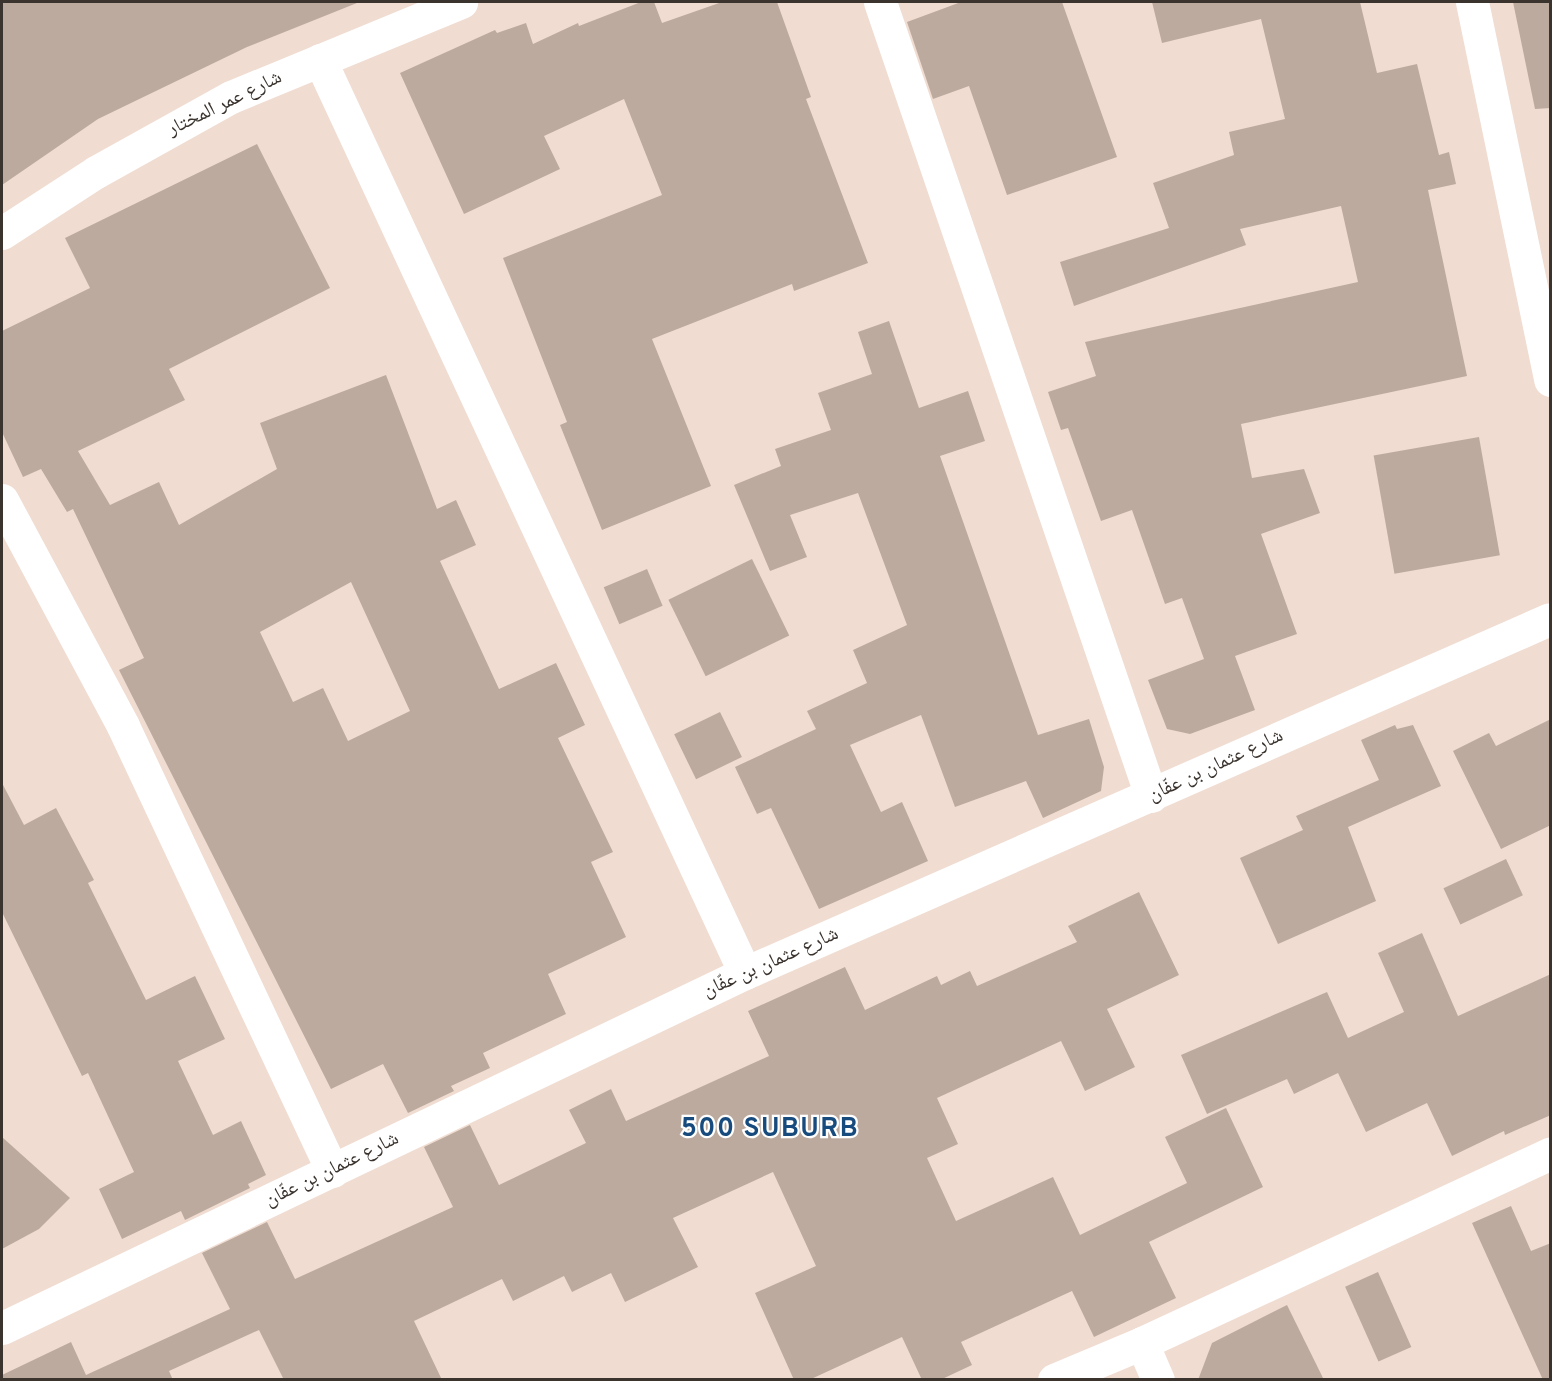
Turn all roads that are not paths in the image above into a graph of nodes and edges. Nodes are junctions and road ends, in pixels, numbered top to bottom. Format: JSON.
{"nodes":[{"id":1,"x":461,"y":2,"type":"edge"},
{"id":2,"x":880,"y":2,"type":"edge"},
{"id":3,"x":1472,"y":2,"type":"edge"},
{"id":4,"x":320,"y":60,"type":"junction"},
{"id":5,"x":2,"y":232,"type":"edge"},
{"id":6,"x":1551,"y":380,"type":"edge"},
{"id":7,"x":2,"y":500,"type":"edge"},
{"id":8,"x":1551,"y":619,"type":"edge"},
{"id":9,"x":1151,"y":796,"type":"junction"},
{"id":10,"x":745,"y":973,"type":"junction"},
{"id":11,"x":1551,"y":1154,"type":"edge"},
{"id":12,"x":332,"y":1171,"type":"junction"},
{"id":13,"x":2,"y":1328,"type":"edge"},
{"id":14,"x":1142,"y":1343,"type":"junction"},
{"id":15,"x":1054,"y":1380,"type":"edge"},
{"id":16,"x":1158,"y":1380,"type":"edge"}],
"edges":[{"from":1,"to":4,"type":"street","name":"شارع عمر المختار"},
{"from":2,"to":9,"type":"street"},
{"from":3,"to":6,"type":"street"},
{"from":4,"to":5,"type":"street","name":"شارع عمر المختار"},
{"from":4,"to":10,"type":"street"},
{"from":7,"to":12,"type":"street"},
{"from":8,"to":9,"type":"street","name":"شارع عثمان بن عفّان"},
{"from":9,"to":10,"type":"street","name":"شارع عثمان بن عفّان"},
{"from":10,"to":12,"type":"street","name":"شارع عثمان بن عفّان"},
{"from":11,"to":14,"type":"street"},
{"from":12,"to":13,"type":"street","name":"شارع عثمان بن عفّان"},
{"from":14,"to":15,"type":"street"},
{"from":14,"to":16,"type":"street"}]}
